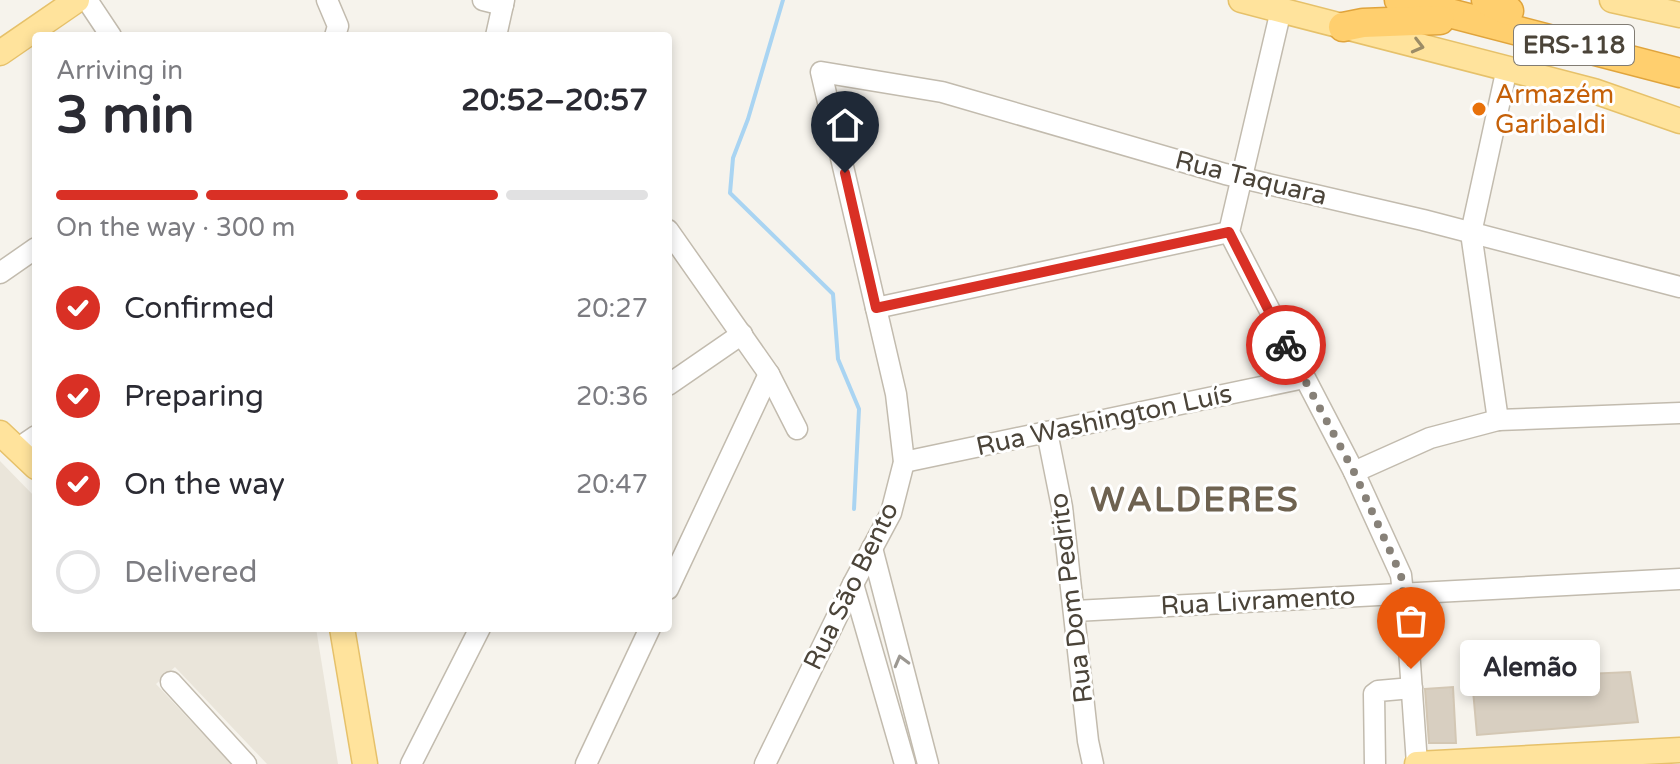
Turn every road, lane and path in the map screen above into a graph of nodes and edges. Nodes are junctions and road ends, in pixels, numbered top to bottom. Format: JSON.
{"nodes":[{"id":1,"x":77,"y":0,"type":"edge"},
{"id":2,"x":87,"y":0,"type":"edge"},
{"id":3,"x":327,"y":0,"type":"edge"},
{"id":4,"x":483,"y":0,"type":"edge"},
{"id":5,"x":1241,"y":0,"type":"edge"},
{"id":6,"x":1399,"y":0,"type":"edge"},
{"id":7,"x":1612,"y":0,"type":"edge"},
{"id":8,"x":504,"y":3,"type":"edge"},
{"id":9,"x":1484,"y":7,"type":"edge"},
{"id":10,"x":1281,"y":10,"type":"junction"},
{"id":11,"x":1680,"y":15,"type":"edge"},
{"id":12,"x":1343,"y":27,"type":"junction"},
{"id":13,"x":108,"y":32,"type":"edge"},
{"id":14,"x":336,"y":32,"type":"edge"},
{"id":15,"x":497,"y":32,"type":"edge"},
{"id":16,"x":0,"y":53,"type":"edge"},
{"id":17,"x":1680,"y":54,"type":"edge"},
{"id":18,"x":1507,"y":68,"type":"junction"},
{"id":19,"x":821,"y":72,"type":"joint"},
{"id":20,"x":1680,"y":73,"type":"edge"},
{"id":21,"x":1680,"y":121,"type":"edge"},
{"id":22,"x":1244,"y":178,"type":"junction"},
{"id":23,"x":1229,"y":232,"type":"junction"},
{"id":24,"x":1471,"y":233,"type":"junction"},
{"id":25,"x":672,"y":236,"type":"edge"},
{"id":26,"x":32,"y":251,"type":"edge"},
{"id":27,"x":0,"y":273,"type":"edge"},
{"id":28,"x":1680,"y":287,"type":"edge"},
{"id":29,"x":876,"y":308,"type":"junction"},
{"id":30,"x":742,"y":334,"type":"junction"},
{"id":31,"x":769,"y":374,"type":"junction"},
{"id":32,"x":1304,"y":378,"type":"junction"},
{"id":33,"x":672,"y":382,"type":"edge"},
{"id":34,"x":1680,"y":413,"type":"edge"},
{"id":35,"x":1498,"y":420,"type":"junction"},
{"id":36,"x":797,"y":429,"type":"dead end"},
{"id":37,"x":1047,"y":432,"type":"junction"},
{"id":38,"x":18,"y":439,"type":"edge"},
{"id":39,"x":32,"y":461,"type":"edge"},
{"id":40,"x":904,"y":462,"type":"junction"},
{"id":41,"x":1354,"y":472,"type":"junction"},
{"id":42,"x":872,"y":548,"type":"junction"},
{"id":43,"x":1680,"y":579,"type":"edge"},
{"id":44,"x":672,"y":580,"type":"edge"},
{"id":45,"x":853,"y":584,"type":"junction"},
{"id":46,"x":1404,"y":593,"type":"junction"},
{"id":47,"x":1075,"y":611,"type":"junction"},
{"id":48,"x":343,"y":632,"type":"edge"},
{"id":49,"x":478,"y":632,"type":"edge"},
{"id":50,"x":648,"y":632,"type":"edge"},
{"id":51,"x":171,"y":682,"type":"dead end"},
{"id":52,"x":1412,"y":688,"type":"junction"},
{"id":53,"x":913,"y":707,"type":"junction"},
{"id":54,"x":891,"y":713,"type":"junction"},
{"id":55,"x":1680,"y":750,"type":"edge"},
{"id":56,"x":1570,"y":760,"type":"edge"},
{"id":57,"x":246,"y":764,"type":"edge"},
{"id":58,"x":365,"y":764,"type":"edge"},
{"id":59,"x":411,"y":764,"type":"edge"},
{"id":60,"x":586,"y":764,"type":"edge"},
{"id":61,"x":765,"y":764,"type":"edge"},
{"id":62,"x":905,"y":764,"type":"edge"},
{"id":63,"x":928,"y":764,"type":"edge"},
{"id":64,"x":1093,"y":764,"type":"edge"},
{"id":65,"x":1375,"y":764,"type":"edge"},
{"id":66,"x":1417,"y":764,"type":"edge"}],
"edges":[{"from":1,"to":16,"type":"main road"},
{"from":2,"to":13,"type":"street"},
{"from":3,"to":14,"type":"street"},
{"from":4,"to":8,"type":"street"},
{"from":5,"to":10,"type":"main road"},
{"from":6,"to":9,"type":"highway","number":"ERS-118"},
{"from":7,"to":11,"type":"main road"},
{"from":8,"to":15,"type":"street"},
{"from":9,"to":12,"type":"highway"},
{"from":9,"to":17,"type":"highway","number":"ERS-118"},
{"from":9,"to":20,"type":"highway","number":"ERS-118"},
{"from":10,"to":12,"type":"main road"},
{"from":10,"to":22,"type":"street"},
{"from":12,"to":18,"type":"main road","one_way":true},
{"from":18,"to":21,"type":"main road"},
{"from":18,"to":24,"type":"street"},
{"from":19,"to":22,"type":"street","name":"Rua Taquara"},
{"from":19,"to":29,"type":"street","name":"Rua São Bento"},
{"from":22,"to":23,"type":"street"},
{"from":22,"to":24,"type":"street","name":"Rua Taquara"},
{"from":23,"to":29,"type":"street"},
{"from":23,"to":32,"type":"street"},
{"from":24,"to":28,"type":"street","name":"Rua Taquara"},
{"from":24,"to":35,"type":"street"},
{"from":25,"to":30,"type":"street"},
{"from":26,"to":27,"type":"street"},
{"from":29,"to":40,"type":"street","name":"Rua São Bento"},
{"from":30,"to":31,"type":"street"},
{"from":30,"to":33,"type":"street"},
{"from":31,"to":36,"type":"street"},
{"from":31,"to":44,"type":"street"},
{"from":32,"to":37,"type":"street","name":"Rua Washington Luís"},
{"from":32,"to":41,"type":"street"},
{"from":34,"to":35,"type":"street"},
{"from":35,"to":41,"type":"street"},
{"from":37,"to":40,"type":"street","name":"Rua Washington Luís"},
{"from":37,"to":47,"type":"street","name":"Rua Dom Pedrito"},
{"from":38,"to":39,"type":"main road"},
{"from":40,"to":42,"type":"street","name":"Rua São Bento"},
{"from":41,"to":46,"type":"street"},
{"from":42,"to":45,"type":"street","name":"Rua São Bento"},
{"from":53,"to":42,"type":"street","one_way":true},
{"from":43,"to":46,"type":"street","name":"Rua Livramento"},
{"from":45,"to":54,"type":"street"},
{"from":45,"to":61,"type":"street","name":"Rua São Bento"},
{"from":46,"to":47,"type":"street","name":"Rua Livramento"},
{"from":46,"to":52,"type":"street"},
{"from":47,"to":64,"type":"street","name":"Rua Dom Pedrito"},
{"from":48,"to":58,"type":"main road"},
{"from":49,"to":59,"type":"street"},
{"from":50,"to":60,"type":"street"},
{"from":51,"to":57,"type":"street"},
{"from":52,"to":65,"type":"street"},
{"from":52,"to":66,"type":"street"},
{"from":53,"to":54,"type":"street"},
{"from":53,"to":63,"type":"street"},
{"from":54,"to":62,"type":"street"},
{"from":55,"to":56,"type":"main road"},
{"from":56,"to":66,"type":"main road"}]}
